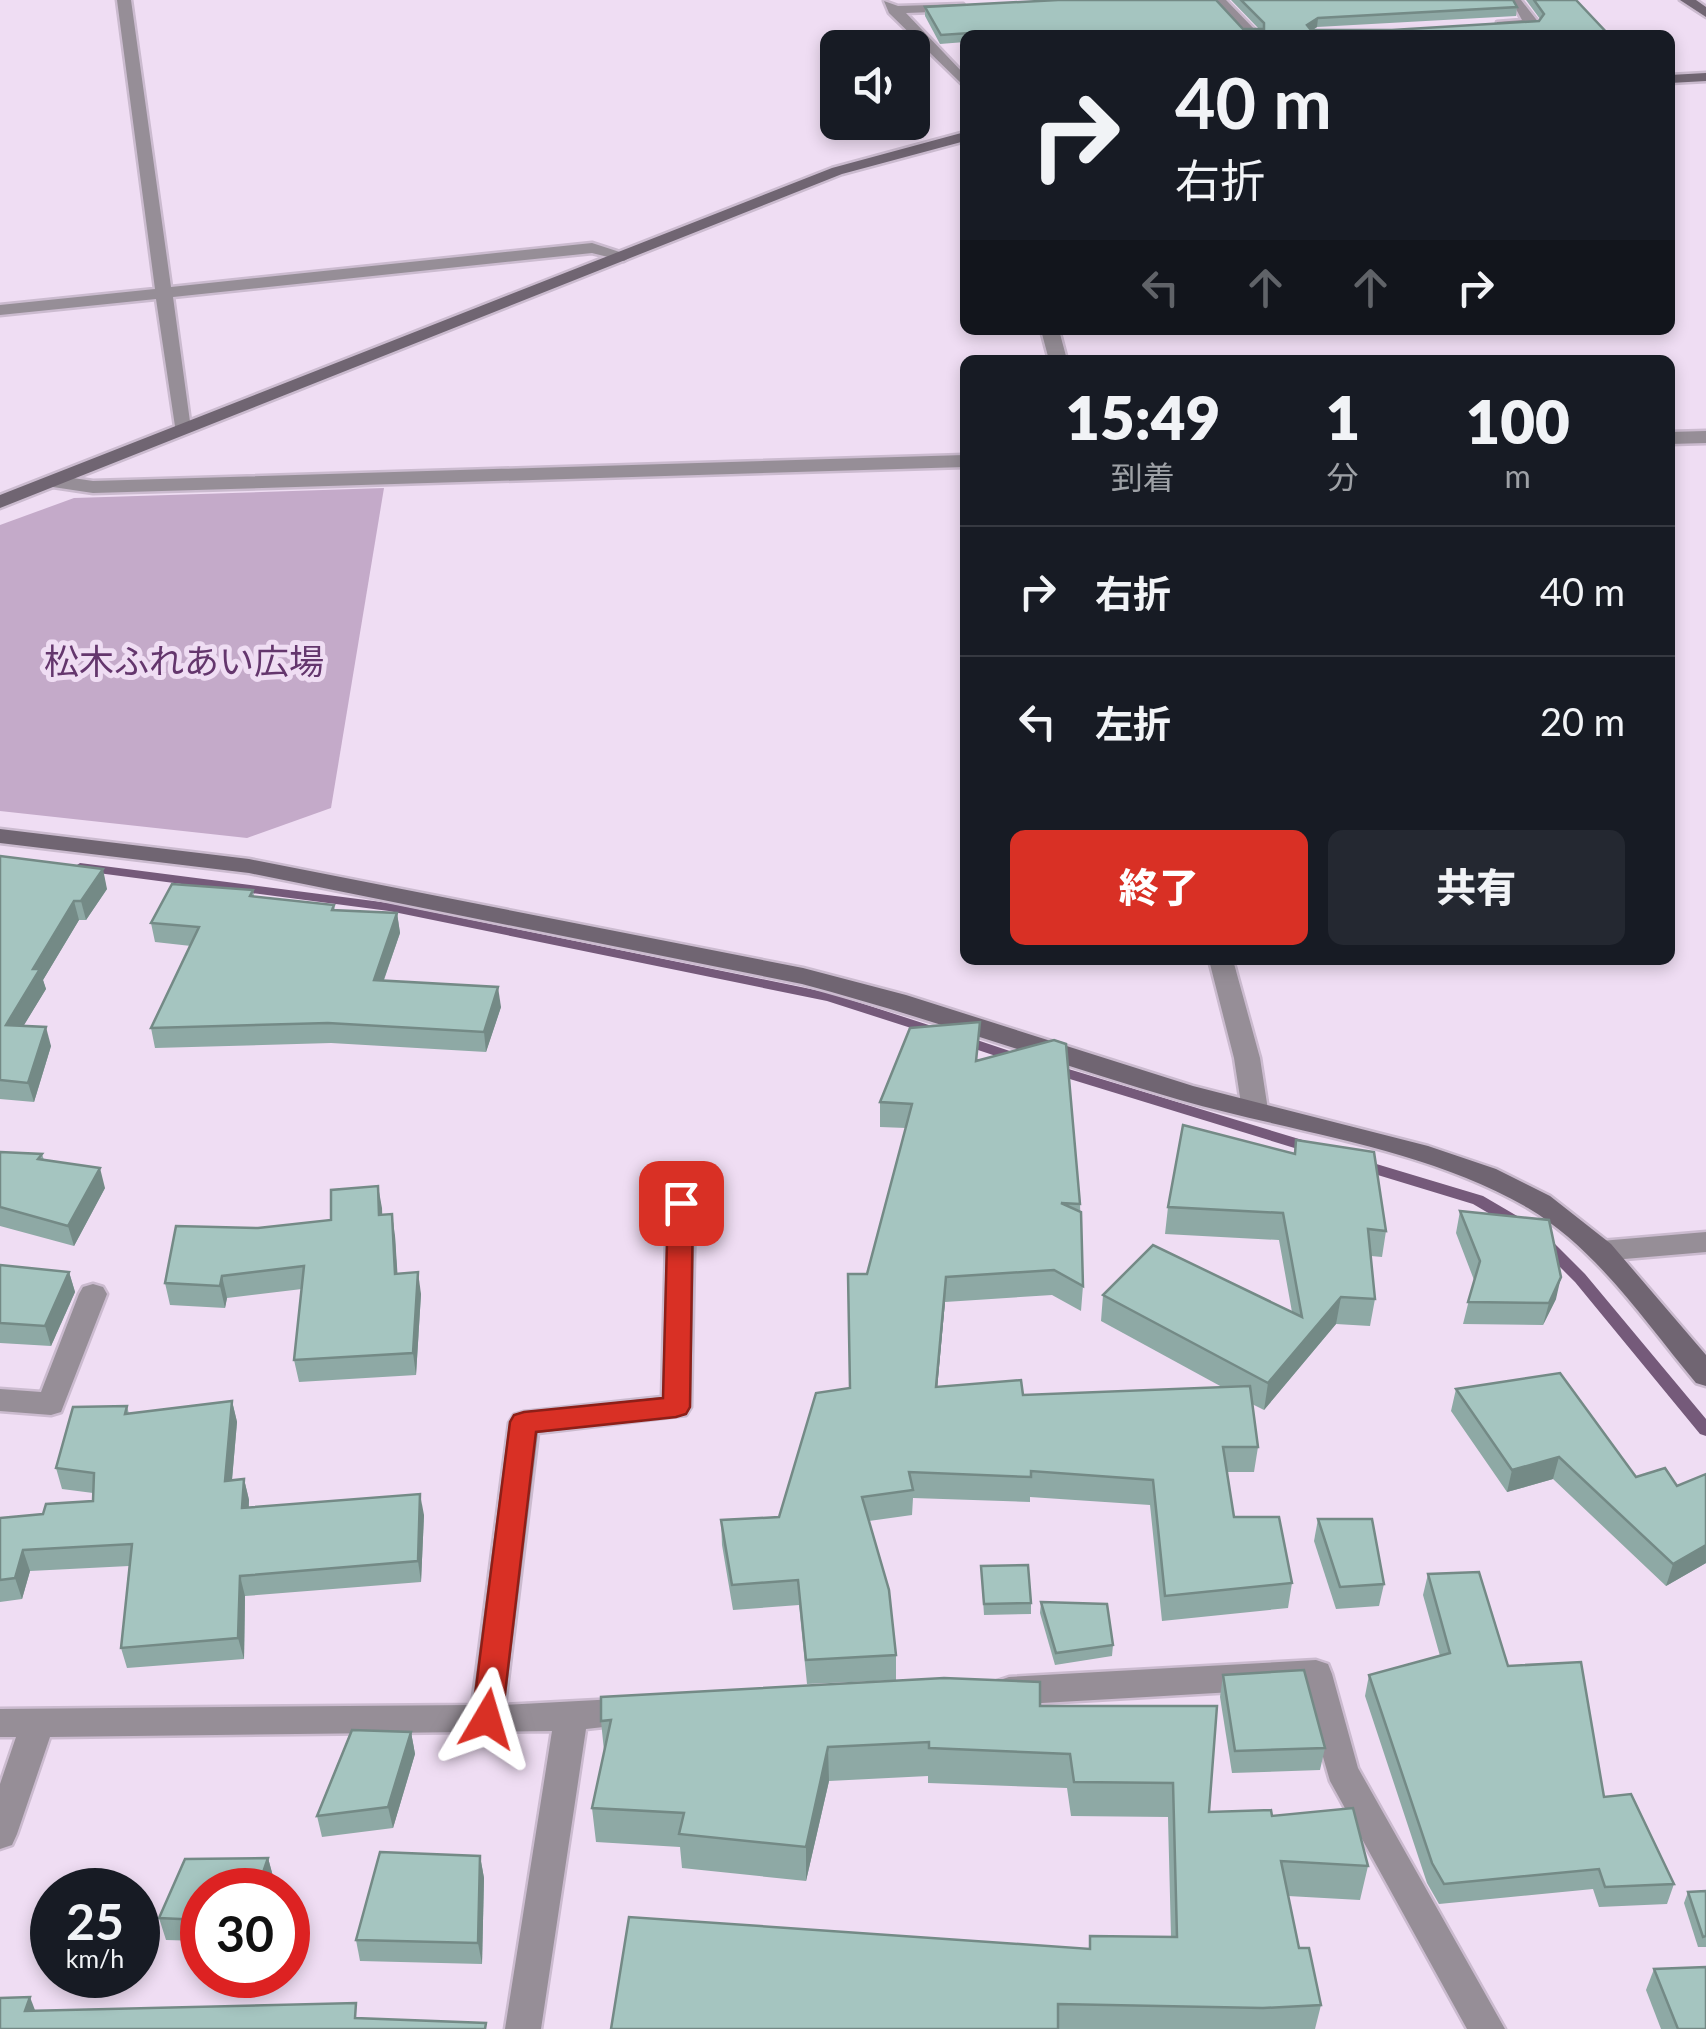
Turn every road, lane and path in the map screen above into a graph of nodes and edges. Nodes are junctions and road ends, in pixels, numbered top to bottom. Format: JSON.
{"nodes":[{"id":1,"x":124,"y":0,"type":"edge"},
{"id":2,"x":1218,"y":0,"type":"edge"},
{"id":3,"x":1687,"y":0,"type":"edge"},
{"id":4,"x":1516,"y":2,"type":"edge"},
{"id":5,"x":890,"y":5,"type":"edge"},
{"id":6,"x":968,"y":6,"type":"edge"},
{"id":7,"x":1706,"y":13,"type":"edge"},
{"id":8,"x":1492,"y":25,"type":"edge"},
{"id":9,"x":1249,"y":30,"type":"edge"},
{"id":10,"x":960,"y":56,"type":"edge"},
{"id":11,"x":940,"y":58,"type":"junction"},
{"id":12,"x":1706,"y":76,"type":"edge"},
{"id":13,"x":960,"y":78,"type":"edge"},
{"id":14,"x":1675,"y":78,"type":"edge"},
{"id":15,"x":960,"y":137,"type":"edge"},
{"id":16,"x":624,"y":256,"type":"junction"},
{"id":17,"x":162,"y":294,"type":"junction"},
{"id":18,"x":0,"y":310,"type":"edge"},
{"id":19,"x":182,"y":429,"type":"junction"},
{"id":20,"x":1706,"y":437,"type":"edge"},
{"id":21,"x":1675,"y":438,"type":"edge"},
{"id":22,"x":960,"y":460,"type":"edge"},
{"id":23,"x":53,"y":481,"type":"junction"},
{"id":24,"x":0,"y":502,"type":"edge"},
{"id":25,"x":0,"y":836,"type":"edge"},
{"id":26,"x":1221,"y":965,"type":"edge"},
{"id":27,"x":1255,"y":1110,"type":"junction"},
{"id":28,"x":681,"y":1203,"type":"dead end"},
{"id":29,"x":1706,"y":1242,"type":"edge"},
{"id":30,"x":1601,"y":1251,"type":"junction"},
{"id":31,"x":93,"y":1294,"type":"dead end"},
{"id":32,"x":1706,"y":1375,"type":"edge"},
{"id":33,"x":0,"y":1400,"type":"edge"},
{"id":34,"x":983,"y":1692,"type":"edge"},
{"id":35,"x":669,"y":1710,"type":"edge"},
{"id":36,"x":571,"y":1716,"type":"junction"},
{"id":37,"x":487,"y":1719,"type":"junction"},
{"id":38,"x":38,"y":1722,"type":"junction"},
{"id":39,"x":0,"y":1723,"type":"edge"},
{"id":40,"x":0,"y":1834,"type":"edge"},
{"id":41,"x":523,"y":2029,"type":"edge"},
{"id":42,"x":1486,"y":2029,"type":"edge"}],
"edges":[{"from":1,"to":17,"type":"street"},
{"from":2,"to":9,"type":"street"},
{"from":3,"to":7,"type":"street"},
{"from":4,"to":8,"type":"street"},
{"from":5,"to":6,"type":"street"},
{"from":5,"to":11,"type":"street"},
{"from":10,"to":11,"type":"street"},
{"from":11,"to":13,"type":"street"},
{"from":12,"to":14,"type":"street"},
{"from":15,"to":16,"type":"street"},
{"from":16,"to":17,"type":"street"},
{"from":16,"to":19,"type":"street"},
{"from":17,"to":18,"type":"street"},
{"from":17,"to":19,"type":"street"},
{"from":19,"to":23,"type":"street"},
{"from":20,"to":21,"type":"street"},
{"from":22,"to":23,"type":"street"},
{"from":23,"to":24,"type":"street"},
{"from":25,"to":27,"type":"street"},
{"from":26,"to":27,"type":"street"},
{"from":27,"to":30,"type":"street"},
{"from":28,"to":37,"type":"street"},
{"from":29,"to":30,"type":"street"},
{"from":30,"to":32,"type":"street"},
{"from":31,"to":33,"type":"street"},
{"from":34,"to":42,"type":"street"},
{"from":35,"to":36,"type":"street"},
{"from":36,"to":37,"type":"street"},
{"from":36,"to":41,"type":"street"},
{"from":37,"to":38,"type":"street"},
{"from":38,"to":39,"type":"street"},
{"from":38,"to":40,"type":"street"}]}
